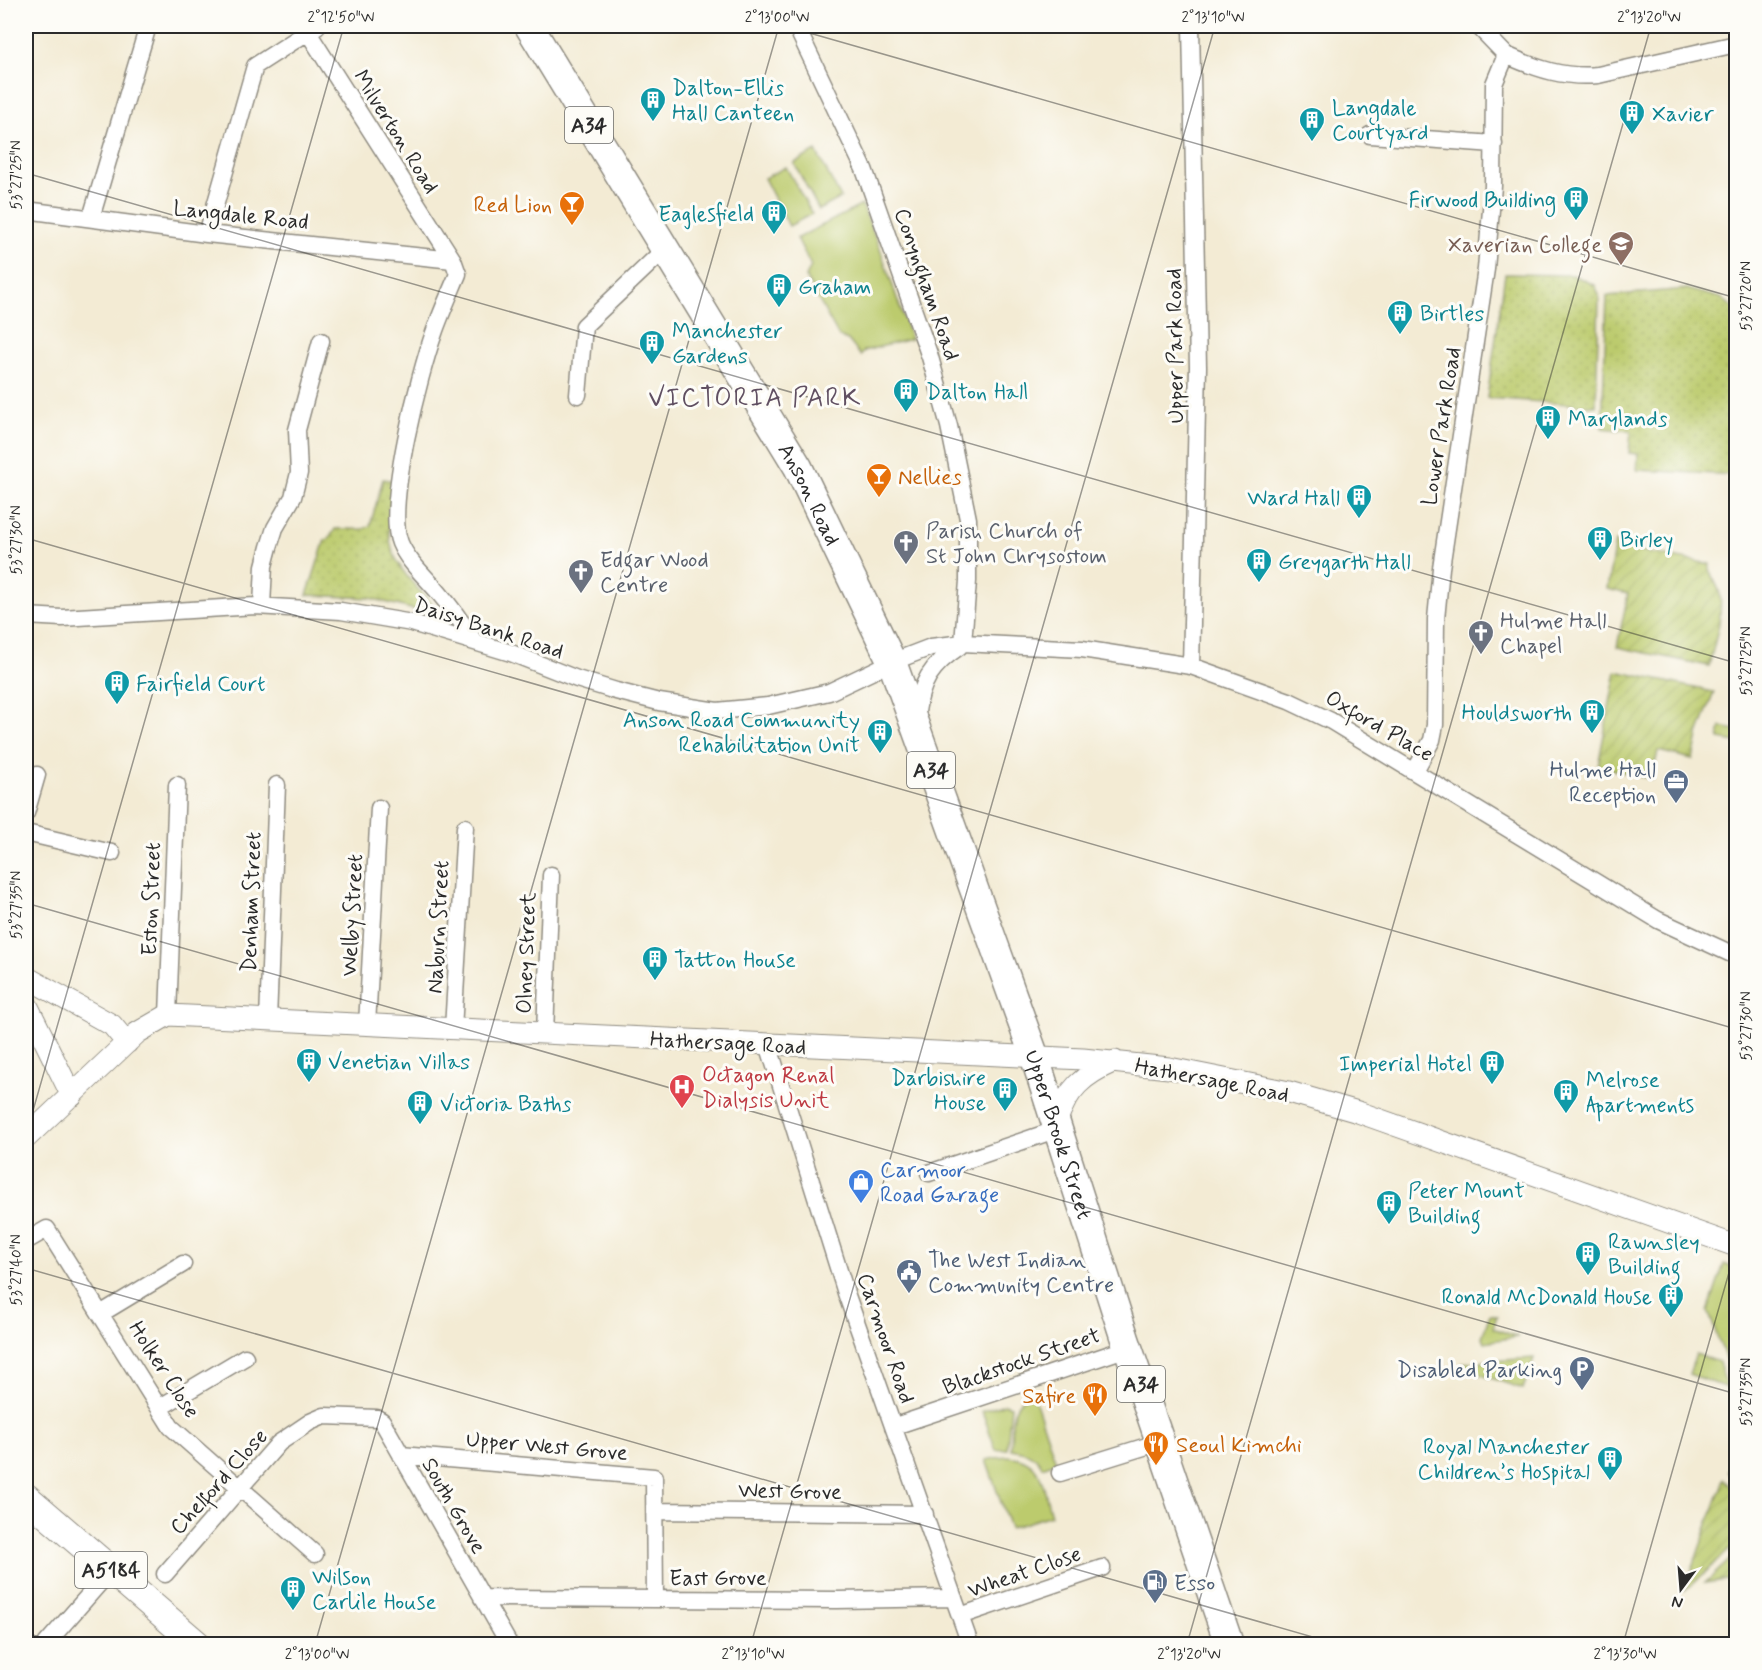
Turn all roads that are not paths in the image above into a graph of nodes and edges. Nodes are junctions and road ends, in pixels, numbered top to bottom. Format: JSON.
{"nodes":[{"id":1,"x":148,"y":26,"type":"edge"},
{"id":2,"x":528,"y":26,"type":"edge"},
{"id":3,"x":796,"y":26,"type":"edge"},
{"id":4,"x":1191,"y":26,"type":"edge"},
{"id":5,"x":1478,"y":26,"type":"edge"},
{"id":6,"x":310,"y":28,"type":"edge"},
{"id":7,"x":1737,"y":44,"type":"edge"},
{"id":8,"x":1506,"y":55,"type":"junction"},
{"id":9,"x":1370,"y":135,"type":"dead end"},
{"id":10,"x":1494,"y":144,"type":"junction"},
{"id":11,"x":26,"y":210,"type":"edge"},
{"id":12,"x":92,"y":218,"type":"junction"},
{"id":13,"x":207,"y":234,"type":"junction"},
{"id":14,"x":665,"y":249,"type":"junction"},
{"id":15,"x":453,"y":260,"type":"junction"},
{"id":16,"x":321,"y":341,"type":"dead end"},
{"id":17,"x":578,"y":395,"type":"dead end"},
{"id":18,"x":262,"y":606,"type":"junction"},
{"id":19,"x":26,"y":616,"type":"edge"},
{"id":20,"x":474,"y":641,"type":"junction"},
{"id":21,"x":963,"y":643,"type":"junction"},
{"id":22,"x":891,"y":662,"type":"junction"},
{"id":23,"x":1191,"y":666,"type":"junction"},
{"id":24,"x":915,"y":725,"type":"junction"},
{"id":25,"x":1415,"y":771,"type":"junction"},
{"id":26,"x":37,"y":775,"type":"dead end"},
{"id":27,"x":177,"y":785,"type":"dead end"},
{"id":28,"x":277,"y":785,"type":"dead end"},
{"id":29,"x":379,"y":808,"type":"dead end"},
{"id":30,"x":26,"y":813,"type":"edge"},
{"id":31,"x":465,"y":827,"type":"dead end"},
{"id":32,"x":951,"y":831,"type":"joint"},
{"id":33,"x":26,"y":833,"type":"edge"},
{"id":34,"x":112,"y":854,"type":"dead end"},
{"id":35,"x":551,"y":875,"type":"dead end"},
{"id":36,"x":1737,"y":956,"type":"edge"},
{"id":37,"x":26,"y":977,"type":"edge"},
{"id":38,"x":26,"y":1003,"type":"edge"},
{"id":39,"x":168,"y":1015,"type":"junction"},
{"id":40,"x":268,"y":1020,"type":"junction"},
{"id":41,"x":368,"y":1025,"type":"junction"},
{"id":42,"x":453,"y":1029,"type":"junction"},
{"id":43,"x":545,"y":1034,"type":"junction"},
{"id":44,"x":127,"y":1043,"type":"junction"},
{"id":45,"x":768,"y":1044,"type":"junction"},
{"id":46,"x":1035,"y":1058,"type":"junction"},
{"id":47,"x":1116,"y":1061,"type":"junction"},
{"id":48,"x":72,"y":1096,"type":"junction"},
{"id":49,"x":1057,"y":1126,"type":"junction"},
{"id":50,"x":26,"y":1138,"type":"edge"},
{"id":51,"x":929,"y":1173,"type":"dead end"},
{"id":52,"x":26,"y":1241,"type":"edge"},
{"id":53,"x":1737,"y":1246,"type":"edge"},
{"id":54,"x":183,"y":1264,"type":"dead end"},
{"id":55,"x":102,"y":1313,"type":"junction"},
{"id":56,"x":1128,"y":1348,"type":"junction"},
{"id":57,"x":245,"y":1357,"type":"dead end"},
{"id":58,"x":159,"y":1408,"type":"junction"},
{"id":59,"x":344,"y":1417,"type":"joint"},
{"id":60,"x":894,"y":1426,"type":"junction"},
{"id":61,"x":1160,"y":1442,"type":"junction"},
{"id":62,"x":401,"y":1455,"type":"junction"},
{"id":63,"x":1060,"y":1473,"type":"dead end"},
{"id":64,"x":242,"y":1488,"type":"junction"},
{"id":65,"x":26,"y":1497,"type":"edge"},
{"id":66,"x":655,"y":1511,"type":"junction"},
{"id":67,"x":925,"y":1514,"type":"junction"},
{"id":68,"x":315,"y":1554,"type":"dead end"},
{"id":69,"x":1102,"y":1568,"type":"dead end"},
{"id":70,"x":111,"y":1570,"type":"junction"},
{"id":71,"x":165,"y":1574,"type":"dead end"},
{"id":72,"x":482,"y":1598,"type":"junction"},
{"id":73,"x":954,"y":1598,"type":"junction"},
{"id":74,"x":656,"y":1599,"type":"junction"},
{"id":75,"x":960,"y":1616,"type":"junction"},
{"id":76,"x":52,"y":1642,"type":"edge"},
{"id":77,"x":197,"y":1644,"type":"edge"},
{"id":78,"x":508,"y":1644,"type":"edge"},
{"id":79,"x":970,"y":1644,"type":"edge"},
{"id":80,"x":1228,"y":1644,"type":"edge"}],
"edges":[{"from":1,"to":12,"type":"street"},
{"from":2,"to":14,"type":"highway","name":"Anson Road","number":"A34"},
{"from":3,"to":21,"type":"street","name":"Conyngham Road"},
{"from":4,"to":23,"type":"street","name":"Upper Park Road"},
{"from":5,"to":8,"type":"street"},
{"from":6,"to":13,"type":"street"},
{"from":6,"to":15,"type":"street","name":"Milverton Road"},
{"from":7,"to":8,"type":"street"},
{"from":8,"to":10,"type":"street","name":"Lower Park Road"},
{"from":9,"to":10,"type":"street"},
{"from":10,"to":25,"type":"street","name":"Lower Park Road"},
{"from":11,"to":12,"type":"street","name":"Langdale Road"},
{"from":12,"to":13,"type":"street","name":"Langdale Road"},
{"from":13,"to":15,"type":"street","name":"Langdale Road"},
{"from":14,"to":17,"type":"street"},
{"from":14,"to":22,"type":"highway","name":"Anson Road","number":"A34"},
{"from":15,"to":20,"type":"street"},
{"from":16,"to":18,"type":"street"},
{"from":18,"to":19,"type":"street","name":"Daisy Bank Road"},
{"from":18,"to":20,"type":"street","name":"Daisy Bank Road"},
{"from":20,"to":22,"type":"street","name":"Daisy Bank Road"},
{"from":21,"to":22,"type":"street","name":"Oxford Place"},
{"from":21,"to":23,"type":"street","name":"Oxford Place"},
{"from":21,"to":24,"type":"street"},
{"from":22,"to":24,"type":"highway","name":"Anson Road","number":"A34"},
{"from":23,"to":25,"type":"street","name":"Oxford Place"},
{"from":24,"to":32,"type":"highway","name":"Anson Road","number":"A34"},
{"from":25,"to":36,"type":"street","name":"Oxford Place"},
{"from":26,"to":30,"type":"street"},
{"from":27,"to":39,"type":"street","name":"Eston Street"},
{"from":28,"to":40,"type":"street","name":"Denham Street"},
{"from":29,"to":41,"type":"street","name":"Welby Street"},
{"from":31,"to":42,"type":"street","name":"Naburn Street"},
{"from":32,"to":46,"type":"highway","name":"Upper Brook Street","number":"A34"},
{"from":33,"to":34,"type":"street"},
{"from":35,"to":43,"type":"street","name":"Olney Street"},
{"from":37,"to":44,"type":"street"},
{"from":38,"to":48,"type":"street"},
{"from":39,"to":40,"type":"street","name":"Hathersage Road"},
{"from":39,"to":44,"type":"street"},
{"from":40,"to":41,"type":"street","name":"Hathersage Road"},
{"from":41,"to":42,"type":"street","name":"Hathersage Road"},
{"from":42,"to":43,"type":"street","name":"Hathersage Road"},
{"from":43,"to":45,"type":"street","name":"Hathersage Road"},
{"from":44,"to":48,"type":"street"},
{"from":45,"to":46,"type":"street","name":"Hathersage Road"},
{"from":45,"to":60,"type":"street","name":"Carmoor Road"},
{"from":46,"to":47,"type":"street","name":"Hathersage Road"},
{"from":46,"to":49,"type":"highway","name":"Upper Brook Street","number":"A34"},
{"from":47,"to":49,"type":"street"},
{"from":47,"to":53,"type":"street","name":"Hathersage Road"},
{"from":48,"to":50,"type":"street"},
{"from":49,"to":51,"type":"street"},
{"from":49,"to":56,"type":"highway","name":"Upper Brook Street","number":"A34"},
{"from":52,"to":55,"type":"street","name":"Holker Close"},
{"from":54,"to":55,"type":"street"},
{"from":55,"to":58,"type":"street","name":"Holker Close"},
{"from":56,"to":60,"type":"street","name":"Blackstock Street"},
{"from":56,"to":61,"type":"highway","name":"Upper Brook Street","number":"A34"},
{"from":57,"to":58,"type":"street"},
{"from":58,"to":64,"type":"street","name":"Holker Close"},
{"from":59,"to":62,"type":"street","name":"South Grove"},
{"from":59,"to":64,"type":"street","name":"Chelford Close"},
{"from":60,"to":67,"type":"street","name":"Carmoor Road"},
{"from":61,"to":63,"type":"street"},
{"from":61,"to":80,"type":"highway","name":"Upper Brook Street","number":"A34"},
{"from":62,"to":66,"type":"street","name":"Upper West Grove"},
{"from":62,"to":72,"type":"street","name":"South Grove"},
{"from":64,"to":68,"type":"street","name":"Holker Close"},
{"from":64,"to":71,"type":"street","name":"Chelford Close"},
{"from":65,"to":70,"type":"main road","number":"A5184"},
{"from":66,"to":67,"type":"street","name":"West Grove"},
{"from":66,"to":74,"type":"street"},
{"from":67,"to":73,"type":"street","name":"Carmoor Road"},
{"from":69,"to":75,"type":"street","name":"Wheat Close"},
{"from":70,"to":76,"type":"street"},
{"from":70,"to":77,"type":"main road","number":"A5184"},
{"from":72,"to":74,"type":"street","name":"East Grove"},
{"from":72,"to":78,"type":"street","name":"South Grove"},
{"from":73,"to":74,"type":"street","name":"East Grove"},
{"from":73,"to":75,"type":"street","name":"Carmoor Road"},
{"from":75,"to":79,"type":"street","name":"Carmoor Road"}]}
